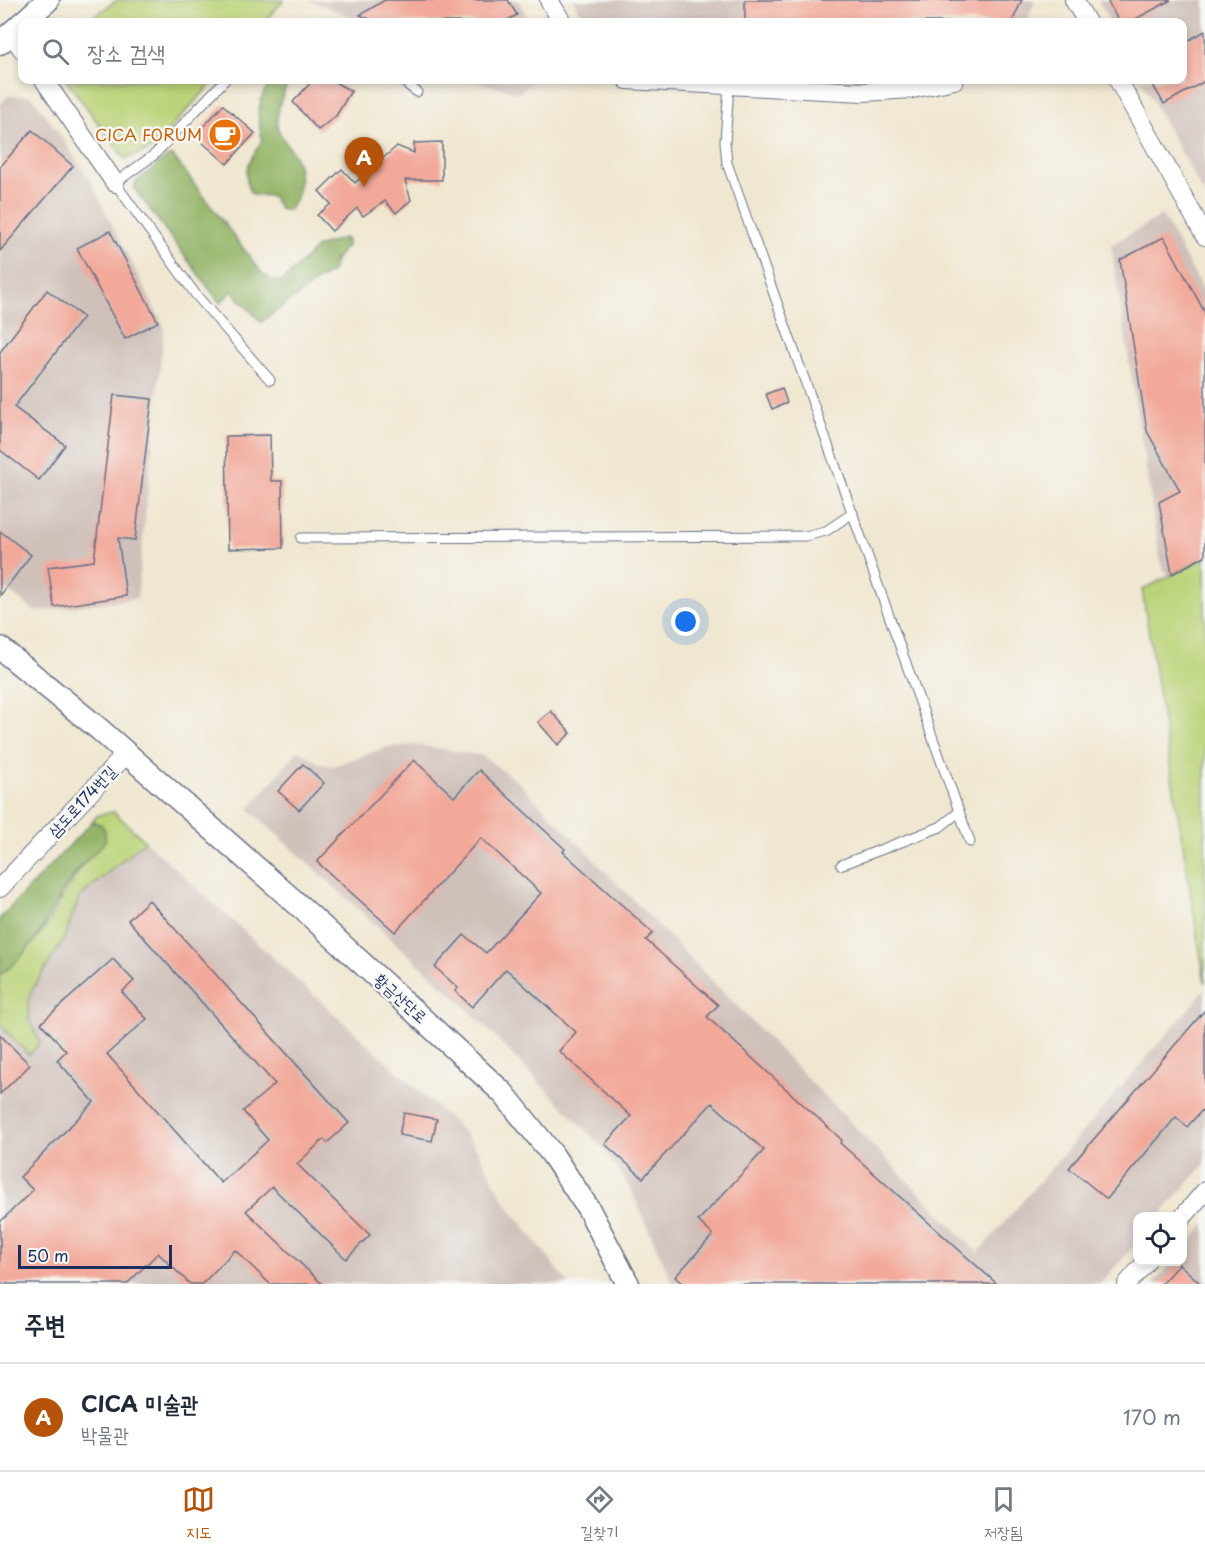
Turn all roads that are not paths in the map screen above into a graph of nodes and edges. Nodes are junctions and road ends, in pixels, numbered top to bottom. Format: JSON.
{"nodes":[{"id":1,"x":48,"y":0,"type":"edge"},
{"id":2,"x":549,"y":0,"type":"edge"},
{"id":3,"x":1074,"y":0,"type":"edge"},
{"id":4,"x":32,"y":18,"type":"edge"},
{"id":5,"x":560,"y":18,"type":"edge"},
{"id":6,"x":1083,"y":18,"type":"edge"},
{"id":7,"x":47,"y":84,"type":"edge"},
{"id":8,"x":221,"y":84,"type":"edge"},
{"id":9,"x":406,"y":84,"type":"edge"},
{"id":10,"x":695,"y":84,"type":"edge"},
{"id":11,"x":935,"y":84,"type":"edge"},
{"id":12,"x":1120,"y":84,"type":"edge"},
{"id":13,"x":729,"y":86,"type":"junction"},
{"id":14,"x":417,"y":92,"type":"dead end"},
{"id":15,"x":116,"y":183,"type":"junction"},
{"id":16,"x":1205,"y":236,"type":"edge"},
{"id":17,"x":270,"y":380,"type":"dead end"},
{"id":18,"x":853,"y":513,"type":"junction"},
{"id":19,"x":301,"y":538,"type":"dead end"},
{"id":20,"x":0,"y":648,"type":"edge"},
{"id":21,"x":126,"y":754,"type":"junction"},
{"id":22,"x":959,"y":812,"type":"junction"},
{"id":23,"x":970,"y":842,"type":"dead end"},
{"id":24,"x":841,"y":865,"type":"dead end"},
{"id":25,"x":0,"y":888,"type":"edge"},
{"id":26,"x":1205,"y":1191,"type":"edge"},
{"id":27,"x":1187,"y":1212,"type":"edge"},
{"id":28,"x":1143,"y":1266,"type":"edge"},
{"id":29,"x":628,"y":1284,"type":"edge"},
{"id":30,"x":1127,"y":1284,"type":"edge"}],
"edges":[{"from":1,"to":4,"type":"street"},
{"from":2,"to":5,"type":"street"},
{"from":3,"to":6,"type":"street"},
{"from":7,"to":15,"type":"street"},
{"from":8,"to":15,"type":"lane"},
{"from":9,"to":14,"type":"lane"},
{"from":10,"to":13,"type":"street"},
{"from":11,"to":13,"type":"street"},
{"from":12,"to":16,"type":"street"},
{"from":13,"to":18,"type":"lane"},
{"from":15,"to":17,"type":"lane"},
{"from":18,"to":19,"type":"lane"},
{"from":18,"to":22,"type":"lane"},
{"from":20,"to":21,"type":"street","name":"삼도로174번길"},
{"from":21,"to":25,"type":"street","name":"삼도로174번길"},
{"from":21,"to":29,"type":"street","name":"황금산단로"},
{"from":22,"to":23,"type":"lane"},
{"from":22,"to":24,"type":"lane"},
{"from":26,"to":27,"type":"street"},
{"from":28,"to":30,"type":"street"}]}
